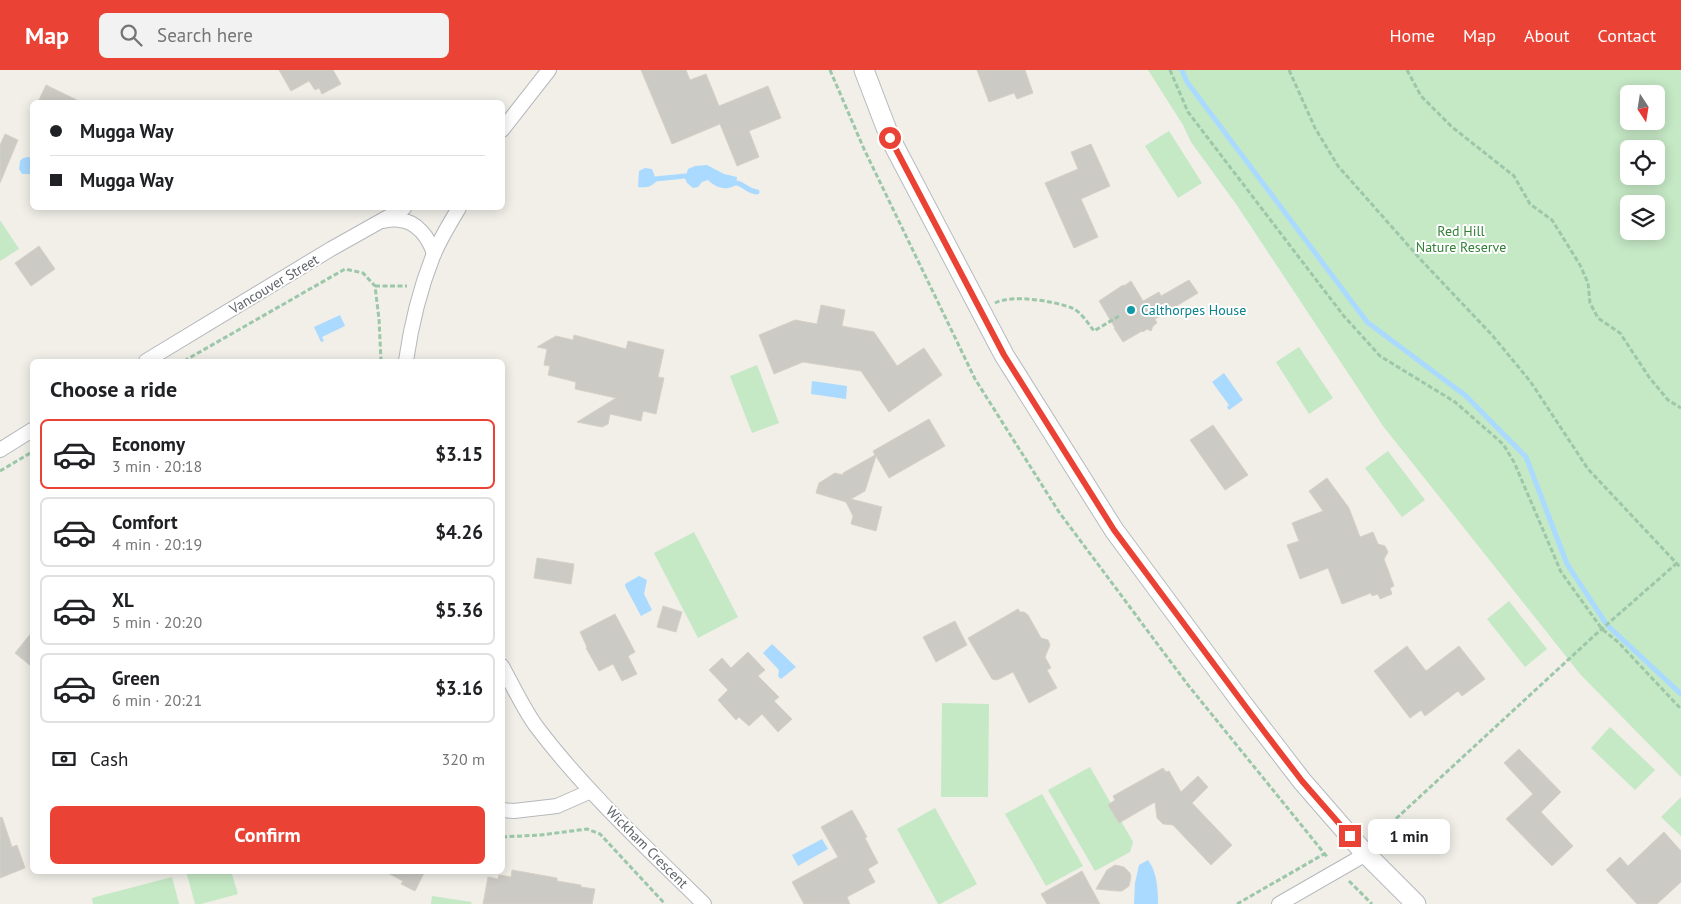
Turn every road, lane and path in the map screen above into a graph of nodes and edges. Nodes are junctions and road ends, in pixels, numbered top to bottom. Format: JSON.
{"nodes":[{"id":1,"x":549,"y":70,"type":"edge"},
{"id":2,"x":864,"y":70,"type":"edge"},
{"id":3,"x":1170,"y":70,"type":"edge"},
{"id":4,"x":1289,"y":70,"type":"edge"},
{"id":5,"x":1407,"y":70,"type":"edge"},
{"id":6,"x":505,"y":126,"type":"edge"},
{"id":7,"x":400,"y":210,"type":"edge"},
{"id":8,"x":458,"y":210,"type":"edge"},
{"id":9,"x":379,"y":221,"type":"junction"},
{"id":10,"x":434,"y":254,"type":"junction"},
{"id":11,"x":375,"y":286,"type":"junction"},
{"id":12,"x":423,"y":286,"type":"junction"},
{"id":13,"x":981,"y":311,"type":"junction"},
{"id":14,"x":1119,"y":316,"type":"dead end"},
{"id":15,"x":149,"y":359,"type":"edge"},
{"id":16,"x":188,"y":359,"type":"edge"},
{"id":17,"x":381,"y":359,"type":"edge"},
{"id":18,"x":406,"y":359,"type":"edge"},
{"id":19,"x":1681,"y":408,"type":"edge"},
{"id":20,"x":30,"y":431,"type":"edge"},
{"id":21,"x":0,"y":450,"type":"edge"},
{"id":22,"x":30,"y":453,"type":"edge"},
{"id":23,"x":0,"y":471,"type":"edge"},
{"id":24,"x":1677,"y":563,"type":"junction"},
{"id":25,"x":1681,"y":568,"type":"edge"},
{"id":26,"x":1602,"y":629,"type":"junction"},
{"id":27,"x":505,"y":671,"type":"edge"},
{"id":28,"x":1681,"y":709,"type":"edge"},
{"id":29,"x":591,"y":791,"type":"junction"},
{"id":30,"x":505,"y":810,"type":"edge"},
{"id":31,"x":505,"y":837,"type":"edge"},
{"id":32,"x":1364,"y":852,"type":"junction"},
{"id":33,"x":1324,"y":854,"type":"dead end"},
{"id":34,"x":665,"y":904,"type":"edge"},
{"id":35,"x":704,"y":904,"type":"edge"},
{"id":36,"x":1238,"y":904,"type":"edge"},
{"id":37,"x":1279,"y":904,"type":"edge"},
{"id":38,"x":1416,"y":904,"type":"edge"}],
"edges":[{"from":1,"to":6,"type":"street"},
{"from":2,"to":13,"type":"main road"},
{"from":3,"to":26,"type":"path"},
{"from":4,"to":24,"type":"path"},
{"from":5,"to":19,"type":"path"},
{"from":7,"to":9,"type":"street","name":"Vancouver Street"},
{"from":8,"to":10,"type":"street"},
{"from":9,"to":10,"type":"street"},
{"from":9,"to":15,"type":"street","name":"Vancouver Street"},
{"from":10,"to":12,"type":"street"},
{"from":11,"to":12,"type":"path"},
{"from":11,"to":16,"type":"path"},
{"from":11,"to":17,"type":"path"},
{"from":12,"to":18,"type":"street"},
{"from":13,"to":14,"type":"path"},
{"from":13,"to":32,"type":"main road"},
{"from":20,"to":21,"type":"street"},
{"from":22,"to":23,"type":"path"},
{"from":24,"to":25,"type":"path"},
{"from":24,"to":26,"type":"path"},
{"from":26,"to":28,"type":"path"},
{"from":26,"to":32,"type":"path"},
{"from":27,"to":29,"type":"street","name":"Wickham Crescent"},
{"from":29,"to":30,"type":"street"},
{"from":29,"to":35,"type":"street","name":"Wickham Crescent"},
{"from":31,"to":34,"type":"path"},
{"from":32,"to":37,"type":"street"},
{"from":32,"to":38,"type":"main road"},
{"from":33,"to":36,"type":"path"}]}
